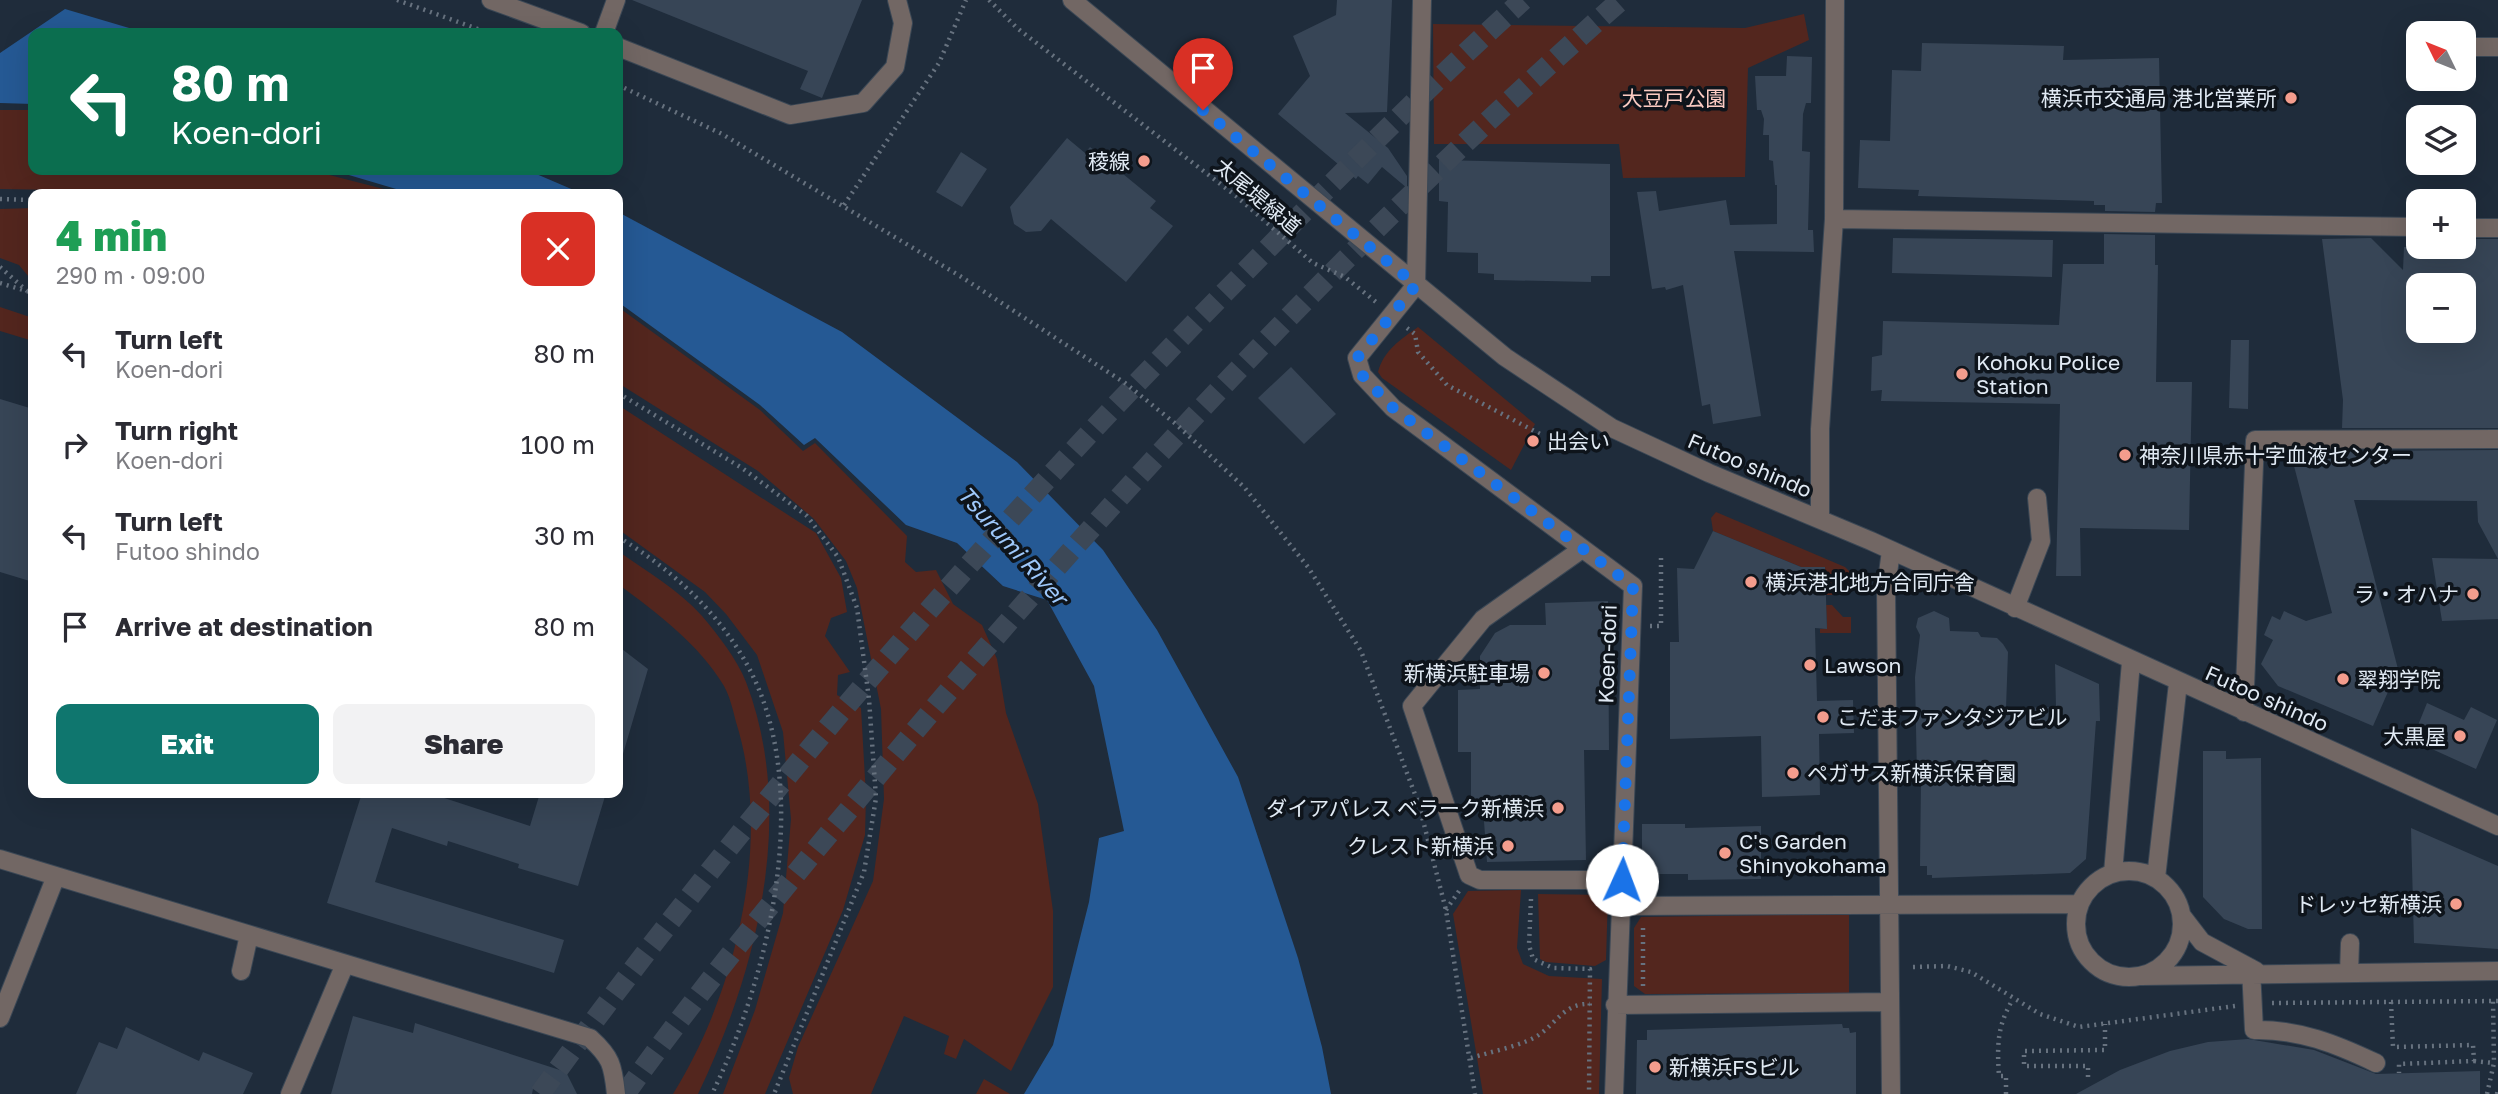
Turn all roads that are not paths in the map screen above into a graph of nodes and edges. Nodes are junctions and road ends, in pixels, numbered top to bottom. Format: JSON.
{"nodes":[{"id":1,"x":491,"y":0,"type":"edge"},
{"id":2,"x":616,"y":0,"type":"edge"},
{"id":3,"x":897,"y":0,"type":"edge"},
{"id":4,"x":1072,"y":0,"type":"edge"},
{"id":5,"x":1422,"y":0,"type":"edge"},
{"id":6,"x":1835,"y":0,"type":"edge"},
{"id":7,"x":567,"y":28,"type":"edge"},
{"id":8,"x":606,"y":28,"type":"edge"},
{"id":9,"x":2476,"y":47,"type":"edge"},
{"id":10,"x":2498,"y":47,"type":"edge"},
{"id":11,"x":623,"y":49,"type":"edge"},
{"id":12,"x":1834,"y":219,"type":"junction"},
{"id":13,"x":2406,"y":228,"type":"edge"},
{"id":14,"x":2476,"y":228,"type":"edge"},
{"id":15,"x":2498,"y":228,"type":"edge"},
{"id":16,"x":1416,"y":285,"type":"junction"},
{"id":17,"x":2498,"y":439,"type":"edge"},
{"id":18,"x":2038,"y":498,"type":"dead end"},
{"id":19,"x":1820,"y":519,"type":"junction"},
{"id":20,"x":1582,"y":549,"type":"junction"},
{"id":21,"x":1891,"y":551,"type":"junction"},
{"id":22,"x":2015,"y":608,"type":"junction"},
{"id":23,"x":2131,"y":662,"type":"junction"},
{"id":24,"x":2178,"y":683,"type":"junction"},
{"id":25,"x":2244,"y":712,"type":"junction"},
{"id":26,"x":2498,"y":826,"type":"edge"},
{"id":27,"x":0,"y":859,"type":"edge"},
{"id":28,"x":2113,"y":873,"type":"junction"},
{"id":29,"x":56,"y":876,"type":"junction"},
{"id":30,"x":2156,"y":878,"type":"junction"},
{"id":31,"x":1622,"y":880,"type":"junction"},
{"id":32,"x":1887,"y":904,"type":"junction"},
{"id":33,"x":2079,"y":904,"type":"junction"},
{"id":34,"x":1620,"y":906,"type":"junction"},
{"id":35,"x":2182,"y":916,"type":"junction"},
{"id":36,"x":249,"y":935,"type":"junction"},
{"id":37,"x":2350,"y":943,"type":"dead end"},
{"id":38,"x":345,"y":964,"type":"junction"},
{"id":39,"x":241,"y":971,"type":"dead end"},
{"id":40,"x":2498,"y":971,"type":"edge"},
{"id":41,"x":2256,"y":972,"type":"junction"},
{"id":42,"x":2349,"y":973,"type":"junction"},
{"id":43,"x":2141,"y":976,"type":"junction"},
{"id":44,"x":1889,"y":1002,"type":"junction"},
{"id":45,"x":1615,"y":1005,"type":"junction"},
{"id":46,"x":0,"y":1018,"type":"edge"},
{"id":47,"x":2376,"y":1063,"type":"dead end"},
{"id":48,"x":290,"y":1094,"type":"edge"},
{"id":49,"x":616,"y":1094,"type":"edge"},
{"id":50,"x":1614,"y":1094,"type":"edge"},
{"id":51,"x":1891,"y":1094,"type":"edge"}],
"edges":[{"from":1,"to":7,"type":"street"},
{"from":2,"to":8,"type":"street"},
{"from":3,"to":11,"type":"street"},
{"from":4,"to":16,"type":"street","name":"Futoo shindo"},
{"from":5,"to":16,"type":"street"},
{"from":6,"to":12,"type":"street"},
{"from":9,"to":10,"type":"street"},
{"from":12,"to":13,"type":"street"},
{"from":12,"to":19,"type":"street"},
{"from":14,"to":15,"type":"street"},
{"from":16,"to":19,"type":"street","name":"Futoo shindo"},
{"from":16,"to":20,"type":"street","name":"Koen-dori"},
{"from":17,"to":25,"type":"street"},
{"from":18,"to":22,"type":"street"},
{"from":19,"to":21,"type":"street","name":"Futoo shindo"},
{"from":20,"to":31,"type":"street","name":"Koen-dori"},
{"from":20,"to":31,"type":"street"},
{"from":21,"to":22,"type":"street","name":"Futoo shindo"},
{"from":21,"to":32,"type":"street"},
{"from":22,"to":23,"type":"street","name":"Futoo shindo"},
{"from":23,"to":24,"type":"street","name":"Futoo shindo"},
{"from":23,"to":28,"type":"street"},
{"from":24,"to":25,"type":"street","name":"Futoo shindo"},
{"from":24,"to":30,"type":"street"},
{"from":25,"to":26,"type":"street","name":"Futoo shindo"},
{"from":27,"to":29,"type":"street"},
{"from":28,"to":30,"type":"street"},
{"from":28,"to":33,"type":"street"},
{"from":29,"to":36,"type":"street"},
{"from":29,"to":46,"type":"street"},
{"from":30,"to":35,"type":"street"},
{"from":31,"to":34,"type":"street","name":"Koen-dori"},
{"from":32,"to":33,"type":"street"},
{"from":32,"to":34,"type":"street"},
{"from":32,"to":44,"type":"street"},
{"from":33,"to":43,"type":"street"},
{"from":34,"to":45,"type":"street","name":"Koen-dori"},
{"from":35,"to":41,"type":"street"},
{"from":35,"to":43,"type":"street"},
{"from":36,"to":38,"type":"street"},
{"from":36,"to":39,"type":"street"},
{"from":37,"to":42,"type":"street"},
{"from":38,"to":48,"type":"street"},
{"from":38,"to":49,"type":"street"},
{"from":40,"to":42,"type":"street"},
{"from":41,"to":42,"type":"street"},
{"from":41,"to":43,"type":"street"},
{"from":41,"to":47,"type":"street"},
{"from":44,"to":45,"type":"street"},
{"from":44,"to":51,"type":"street"},
{"from":45,"to":50,"type":"street","name":"Koen-dori"}]}
